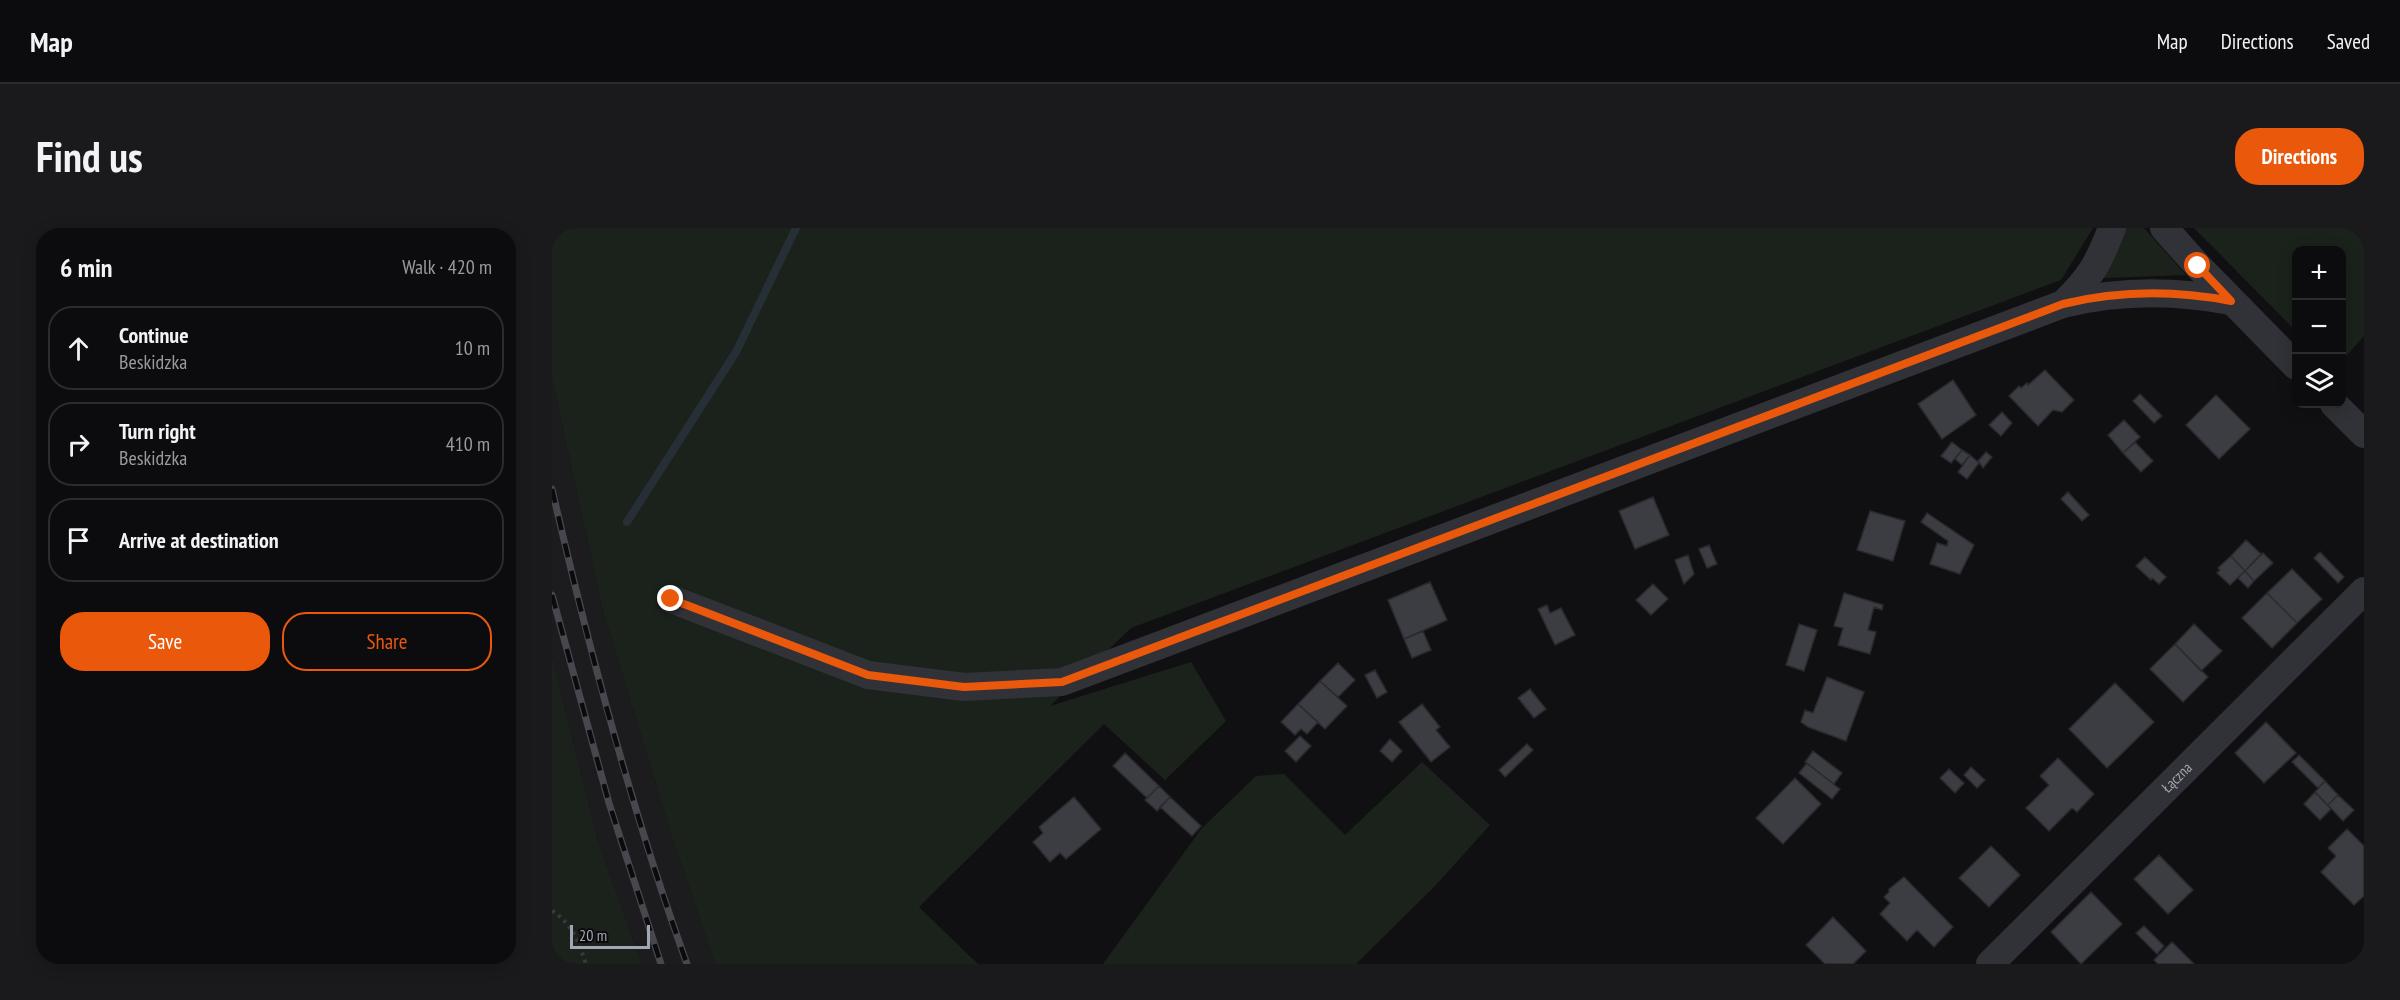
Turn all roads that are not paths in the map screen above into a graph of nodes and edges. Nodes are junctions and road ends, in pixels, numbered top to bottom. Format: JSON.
{"nodes":[{"id":1,"x":2112,"y":228,"type":"edge"},
{"id":2,"x":2164,"y":228,"type":"edge"},
{"id":3,"x":2231,"y":301,"type":"junction"},
{"id":4,"x":2063,"y":304,"type":"junction"},
{"id":5,"x":2292,"y":362,"type":"edge"},
{"id":6,"x":2338,"y":408,"type":"edge"},
{"id":7,"x":2364,"y":434,"type":"edge"},
{"id":8,"x":2364,"y":591,"type":"edge"},
{"id":9,"x":671,"y":599,"type":"dead end"},
{"id":10,"x":1990,"y":964,"type":"edge"}],
"edges":[{"from":1,"to":4,"type":"street"},
{"from":2,"to":3,"type":"street"},
{"from":3,"to":4,"type":"street"},
{"from":3,"to":5,"type":"street"},
{"from":4,"to":9,"type":"street"},
{"from":6,"to":7,"type":"street"},
{"from":8,"to":10,"type":"street","name":"Łączna"}]}
